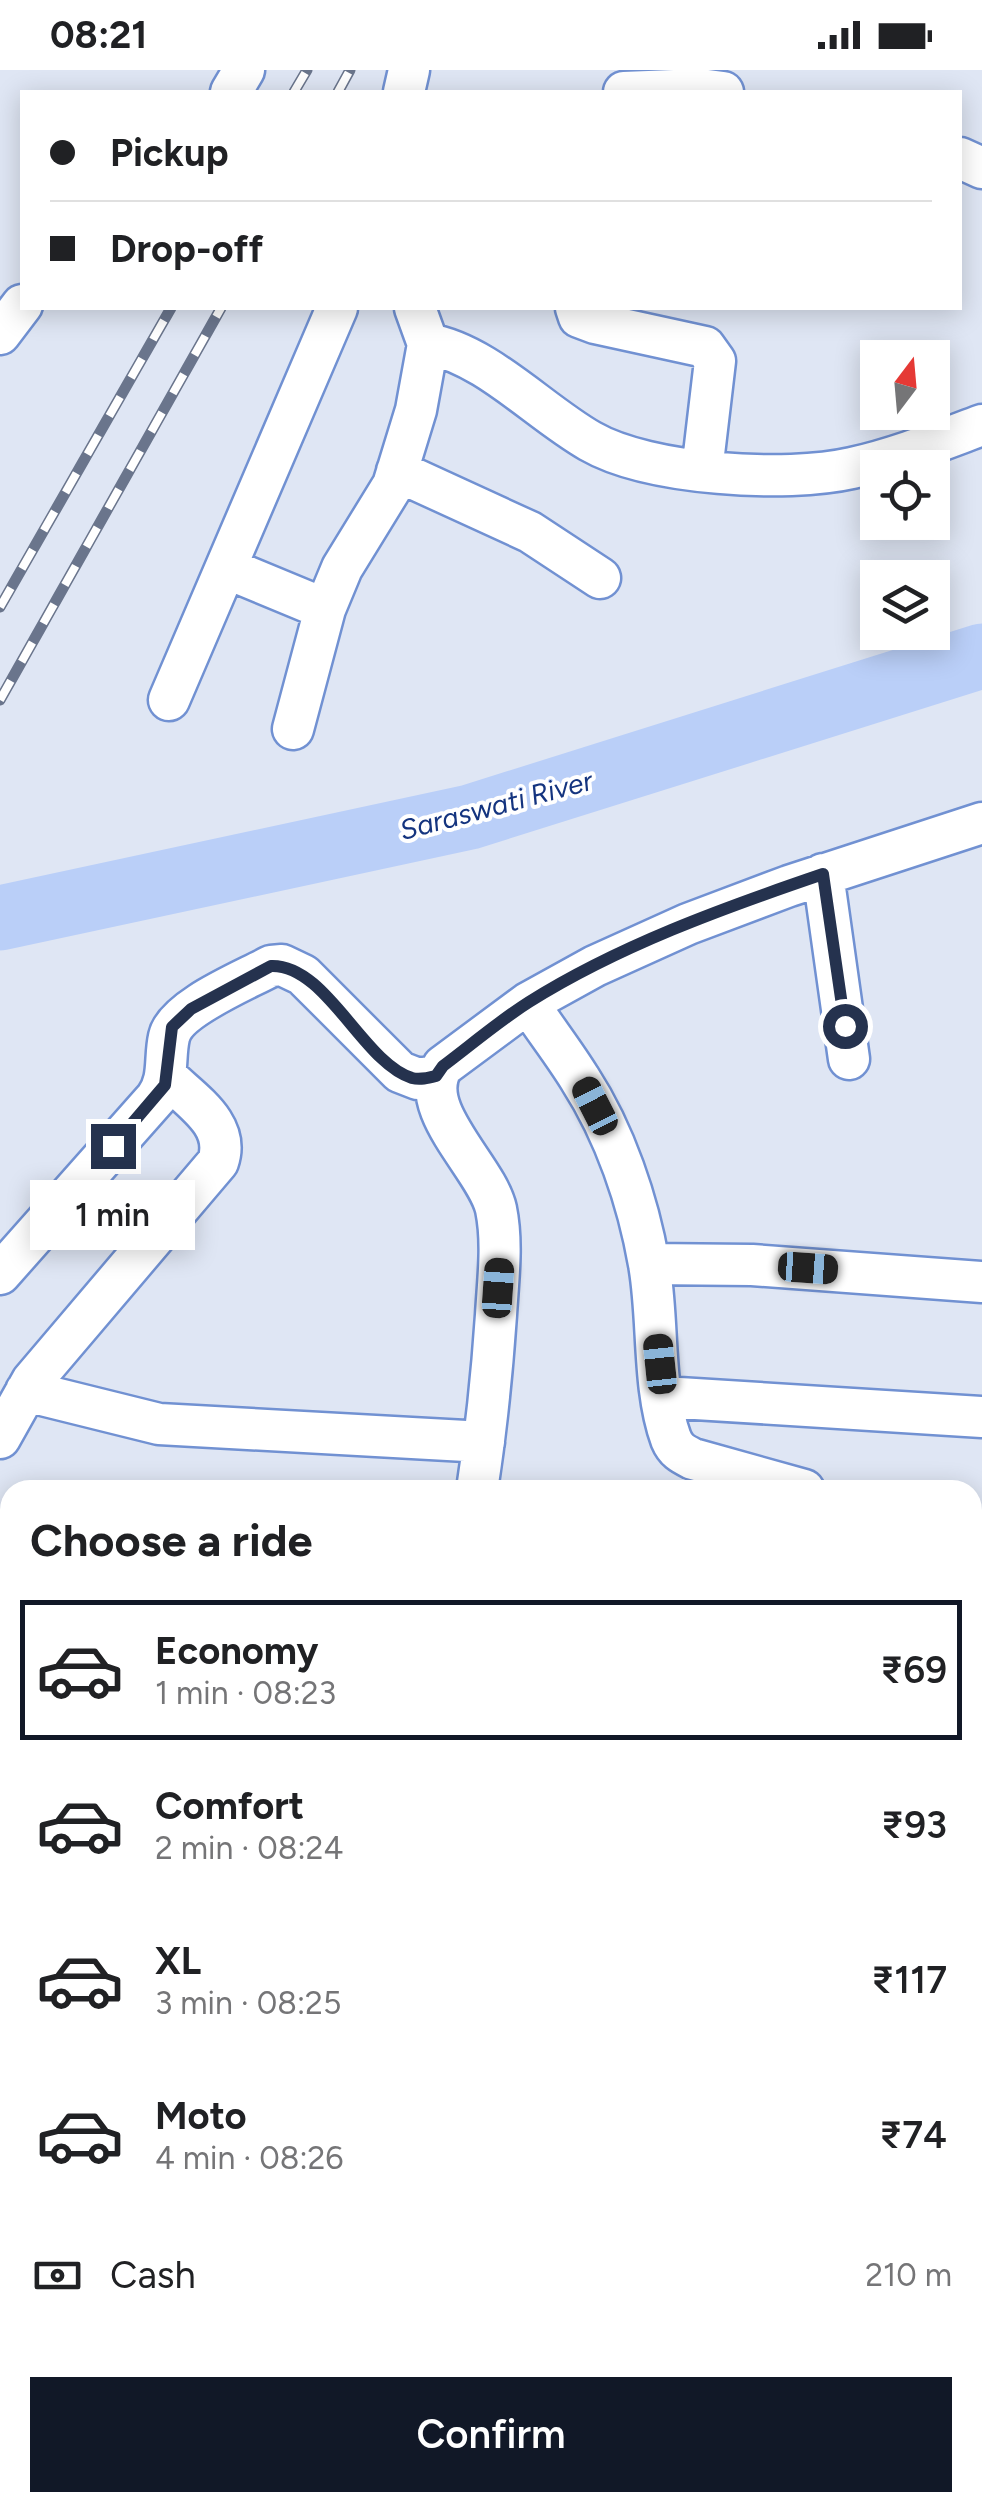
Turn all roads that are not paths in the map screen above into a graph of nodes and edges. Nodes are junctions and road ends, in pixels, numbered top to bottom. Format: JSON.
{"nodes":[{"id":1,"x":708,"y":84,"type":"edge"},
{"id":2,"x":645,"y":90,"type":"edge"},
{"id":3,"x":20,"y":308,"type":"edge"},
{"id":4,"x":336,"y":310,"type":"edge"},
{"id":5,"x":577,"y":310,"type":"edge"},
{"id":6,"x":422,"y":326,"type":"edge"},
{"id":7,"x":0,"y":334,"type":"edge"},
{"id":8,"x":982,"y":425,"type":"edge"},
{"id":9,"x":397,"y":470,"type":"junction"},
{"id":10,"x":702,"y":470,"type":"junction"},
{"id":11,"x":226,"y":568,"type":"junction"},
{"id":12,"x":600,"y":578,"type":"dead end"},
{"id":13,"x":325,"y":610,"type":"junction"},
{"id":14,"x":169,"y":700,"type":"dead end"},
{"id":15,"x":294,"y":729,"type":"dead end"},
{"id":16,"x":982,"y":823,"type":"edge"},
{"id":17,"x":823,"y":874,"type":"junction"},
{"id":18,"x":528,"y":1002,"type":"junction"},
{"id":19,"x":849,"y":1058,"type":"dead end"},
{"id":20,"x":166,"y":1076,"type":"junction"},
{"id":21,"x":436,"y":1076,"type":"junction"},
{"id":22,"x":649,"y":1264,"type":"junction"},
{"id":23,"x":0,"y":1274,"type":"edge"},
{"id":24,"x":982,"y":1282,"type":"edge"},
{"id":25,"x":26,"y":1392,"type":"junction"},
{"id":26,"x":663,"y":1397,"type":"junction"},
{"id":27,"x":982,"y":1416,"type":"edge"},
{"id":28,"x":0,"y":1438,"type":"edge"},
{"id":29,"x":484,"y":1442,"type":"junction"},
{"id":30,"x":478,"y":1480,"type":"edge"},
{"id":31,"x":768,"y":1480,"type":"edge"}],
"edges":[{"from":1,"to":2,"type":"street"},
{"from":3,"to":7,"type":"street"},
{"from":4,"to":11,"type":"street"},
{"from":5,"to":10,"type":"street"},
{"from":6,"to":9,"type":"street"},
{"from":6,"to":10,"type":"street"},
{"from":8,"to":10,"type":"street"},
{"from":9,"to":12,"type":"street"},
{"from":9,"to":13,"type":"street"},
{"from":11,"to":13,"type":"street"},
{"from":11,"to":14,"type":"street"},
{"from":13,"to":15,"type":"street"},
{"from":16,"to":17,"type":"street"},
{"from":17,"to":18,"type":"street"},
{"from":17,"to":19,"type":"street"},
{"from":18,"to":21,"type":"street"},
{"from":18,"to":22,"type":"street"},
{"from":20,"to":21,"type":"street"},
{"from":20,"to":23,"type":"street"},
{"from":20,"to":25,"type":"street"},
{"from":21,"to":29,"type":"street"},
{"from":22,"to":24,"type":"street"},
{"from":22,"to":26,"type":"street"},
{"from":25,"to":28,"type":"street"},
{"from":25,"to":29,"type":"street"},
{"from":26,"to":27,"type":"street"},
{"from":26,"to":31,"type":"street"},
{"from":29,"to":30,"type":"street"}]}
